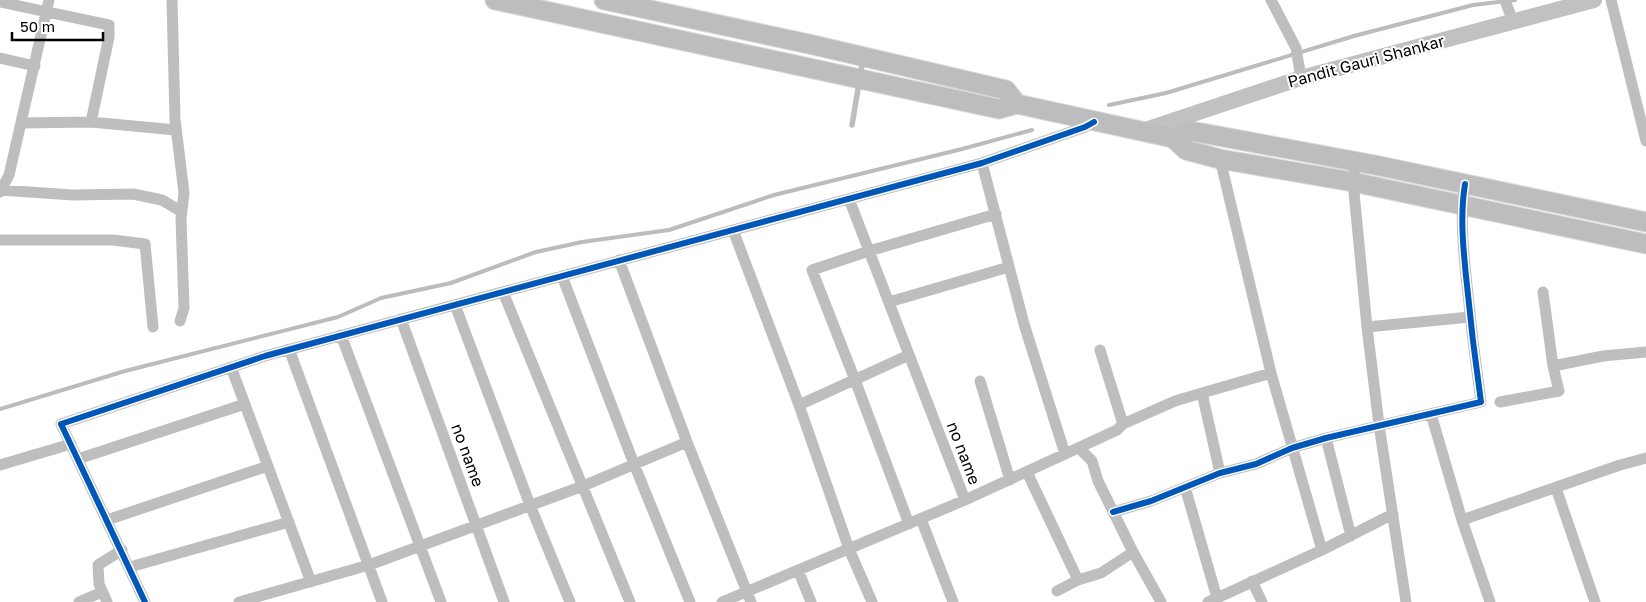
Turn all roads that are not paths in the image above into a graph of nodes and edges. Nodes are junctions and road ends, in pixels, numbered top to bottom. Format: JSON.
{"nodes":[{"id":1,"x":172,"y":0,"type":"edge"},
{"id":2,"x":495,"y":0,"type":"edge"},
{"id":3,"x":604,"y":0,"type":"edge"},
{"id":4,"x":1271,"y":0,"type":"edge"},
{"id":5,"x":1505,"y":0,"type":"edge"},
{"id":6,"x":1594,"y":0,"type":"edge"},
{"id":7,"x":1611,"y":0,"type":"edge"},
{"id":8,"x":0,"y":2,"type":"edge"},
{"id":9,"x":529,"y":3,"type":"edge"},
{"id":10,"x":48,"y":6,"type":"edge"},
{"id":11,"x":646,"y":9,"type":"junction"},
{"id":12,"x":1513,"y":22,"type":"junction"},
{"id":13,"x":640,"y":31,"type":"junction"},
{"id":14,"x":863,"y":56,"type":"junction"},
{"id":15,"x":0,"y":58,"type":"edge"},
{"id":16,"x":35,"y":66,"type":"junction"},
{"id":17,"x":860,"y":78,"type":"junction"},
{"id":18,"x":1301,"y":78,"type":"junction"},
{"id":19,"x":1017,"y":104,"type":"junction"},
{"id":20,"x":91,"y":122,"type":"junction"},
{"id":21,"x":1094,"y":122,"type":"junction"},
{"id":22,"x":21,"y":123,"type":"junction"},
{"id":23,"x":852,"y":125,"type":"dead end"},
{"id":24,"x":176,"y":130,"type":"junction"},
{"id":25,"x":1142,"y":132,"type":"junction"},
{"id":26,"x":1173,"y":138,"type":"junction"},
{"id":27,"x":1646,"y":141,"type":"edge"},
{"id":28,"x":1220,"y":159,"type":"junction"},
{"id":29,"x":1355,"y":162,"type":"junction"},
{"id":30,"x":982,"y":163,"type":"junction"},
{"id":31,"x":1353,"y":182,"type":"junction"},
{"id":32,"x":1465,"y":184,"type":"junction"},
{"id":33,"x":0,"y":190,"type":"edge"},
{"id":34,"x":849,"y":199,"type":"junction"},
{"id":35,"x":1462,"y":204,"type":"junction"},
{"id":36,"x":182,"y":212,"type":"junction"},
{"id":37,"x":996,"y":214,"type":"junction"},
{"id":38,"x":1646,"y":222,"type":"edge"},
{"id":39,"x":733,"y":230,"type":"junction"},
{"id":40,"x":0,"y":240,"type":"edge"},
{"id":41,"x":1646,"y":244,"type":"edge"},
{"id":42,"x":869,"y":251,"type":"junction"},
{"id":43,"x":618,"y":260,"type":"junction"},
{"id":44,"x":1009,"y":267,"type":"junction"},
{"id":45,"x":562,"y":276,"type":"junction"},
{"id":46,"x":503,"y":292,"type":"junction"},
{"id":47,"x":1543,"y":292,"type":"dead end"},
{"id":48,"x":889,"y":302,"type":"junction"},
{"id":49,"x":455,"y":305,"type":"junction"},
{"id":50,"x":1470,"y":317,"type":"junction"},
{"id":51,"x":401,"y":319,"type":"junction"},
{"id":52,"x":180,"y":321,"type":"dead end"},
{"id":53,"x":152,"y":327,"type":"dead end"},
{"id":54,"x":1367,"y":327,"type":"junction"},
{"id":55,"x":341,"y":336,"type":"junction"},
{"id":56,"x":289,"y":350,"type":"junction"},
{"id":57,"x":1100,"y":350,"type":"dead end"},
{"id":58,"x":1646,"y":352,"type":"edge"},
{"id":59,"x":909,"y":355,"type":"junction"},
{"id":60,"x":1553,"y":366,"type":"junction"},
{"id":61,"x":232,"y":367,"type":"junction"},
{"id":62,"x":1271,"y":373,"type":"junction"},
{"id":63,"x":855,"y":380,"type":"junction"},
{"id":64,"x":980,"y":381,"type":"dead end"},
{"id":65,"x":1202,"y":393,"type":"junction"},
{"id":66,"x":1500,"y":402,"type":"dead end"},
{"id":67,"x":245,"y":404,"type":"junction"},
{"id":68,"x":799,"y":406,"type":"junction"},
{"id":69,"x":1431,"y":414,"type":"junction"},
{"id":70,"x":1123,"y":424,"type":"junction"},
{"id":71,"x":1379,"y":424,"type":"junction"},
{"id":72,"x":1326,"y":438,"type":"junction"},
{"id":73,"x":687,"y":442,"type":"junction"},
{"id":74,"x":71,"y":444,"type":"junction"},
{"id":75,"x":1079,"y":448,"type":"junction"},
{"id":76,"x":1292,"y":448,"type":"junction"},
{"id":77,"x":1065,"y":454,"type":"junction"},
{"id":78,"x":1646,"y":458,"type":"edge"},
{"id":79,"x":78,"y":459,"type":"junction"},
{"id":80,"x":634,"y":464,"type":"junction"},
{"id":81,"x":0,"y":465,"type":"edge"},
{"id":82,"x":268,"y":466,"type":"junction"},
{"id":83,"x":1027,"y":472,"type":"junction"},
{"id":84,"x":1220,"y":474,"type":"junction"},
{"id":85,"x":1010,"y":480,"type":"junction"},
{"id":86,"x":583,"y":486,"type":"junction"},
{"id":87,"x":1185,"y":487,"type":"junction"},
{"id":88,"x":1556,"y":488,"type":"junction"},
{"id":89,"x":965,"y":500,"type":"junction"},
{"id":90,"x":530,"y":505,"type":"junction"},
{"id":91,"x":1113,"y":512,"type":"junction"},
{"id":92,"x":1392,"y":514,"type":"junction"},
{"id":93,"x":921,"y":519,"type":"junction"},
{"id":94,"x":107,"y":520,"type":"junction"},
{"id":95,"x":1462,"y":520,"type":"junction"},
{"id":96,"x":289,"y":522,"type":"junction"},
{"id":97,"x":909,"y":524,"type":"junction"},
{"id":98,"x":476,"y":526,"type":"junction"},
{"id":99,"x":1351,"y":536,"type":"junction"},
{"id":100,"x":420,"y":546,"type":"junction"},
{"id":101,"x":849,"y":549,"type":"junction"},
{"id":102,"x":122,"y":550,"type":"junction"},
{"id":103,"x":1322,"y":550,"type":"junction"},
{"id":104,"x":1133,"y":552,"type":"junction"},
{"id":105,"x":369,"y":565,"type":"junction"},
{"id":106,"x":130,"y":567,"type":"junction"},
{"id":107,"x":798,"y":570,"type":"junction"},
{"id":108,"x":1078,"y":580,"type":"junction"},
{"id":109,"x":1252,"y":581,"type":"junction"},
{"id":110,"x":311,"y":582,"type":"junction"},
{"id":111,"x":1057,"y":591,"type":"dead end"},
{"id":112,"x":105,"y":597,"type":"edge"},
{"id":113,"x":749,"y":597,"type":"edge"},
{"id":114,"x":1212,"y":600,"type":"edge"},
{"id":115,"x":79,"y":602,"type":"edge"},
{"id":116,"x":146,"y":602,"type":"edge"},
{"id":117,"x":239,"y":602,"type":"edge"},
{"id":118,"x":382,"y":602,"type":"edge"},
{"id":119,"x":440,"y":602,"type":"edge"},
{"id":120,"x":504,"y":602,"type":"edge"},
{"id":121,"x":570,"y":602,"type":"edge"},
{"id":122,"x":630,"y":602,"type":"edge"},
{"id":123,"x":690,"y":602,"type":"edge"},
{"id":124,"x":722,"y":602,"type":"edge"},
{"id":125,"x":811,"y":602,"type":"edge"},
{"id":126,"x":872,"y":602,"type":"edge"},
{"id":127,"x":954,"y":602,"type":"edge"},
{"id":128,"x":1161,"y":602,"type":"edge"},
{"id":129,"x":1262,"y":602,"type":"edge"},
{"id":130,"x":1406,"y":602,"type":"edge"},
{"id":131,"x":1490,"y":602,"type":"edge"},
{"id":132,"x":1594,"y":602,"type":"edge"}],
"edges":[{"from":1,"to":24,"type":"street"},
{"from":2,"to":9,"type":"main road"},
{"from":3,"to":11,"type":"main road"},
{"from":4,"to":18,"type":"street"},
{"from":5,"to":12,"type":"street"},
{"from":6,"to":12,"type":"street","name":"Pandit Gauri Shankar"},
{"from":7,"to":27,"type":"street"},
{"from":8,"to":10,"type":"street"},
{"from":9,"to":13,"type":"main road"},
{"from":10,"to":16,"type":"street"},
{"from":10,"to":20,"type":"street"},
{"from":11,"to":13,"type":"main road"},
{"from":11,"to":14,"type":"main road"},
{"from":12,"to":18,"type":"street","name":"Pandit Gauri Shankar"},
{"from":13,"to":17,"type":"main road"},
{"from":14,"to":17,"type":"lane"},
{"from":14,"to":19,"type":"main road"},
{"from":15,"to":16,"type":"street"},
{"from":16,"to":22,"type":"street"},
{"from":17,"to":19,"type":"main road"},
{"from":17,"to":23,"type":"lane"},
{"from":18,"to":25,"type":"street","name":"Pandit Gauri Shankar"},
{"from":19,"to":21,"type":"main road"},
{"from":20,"to":22,"type":"street"},
{"from":20,"to":24,"type":"street"},
{"from":21,"to":25,"type":"main road"},
{"from":21,"to":30,"type":"street"},
{"from":22,"to":33,"type":"street"},
{"from":24,"to":36,"type":"street"},
{"from":25,"to":26,"type":"main road"},
{"from":26,"to":28,"type":"main road"},
{"from":26,"to":29,"type":"main road"},
{"from":28,"to":31,"type":"main road"},
{"from":28,"to":62,"type":"street"},
{"from":29,"to":31,"type":"street"},
{"from":29,"to":32,"type":"main road"},
{"from":30,"to":34,"type":"street"},
{"from":30,"to":37,"type":"street"},
{"from":31,"to":35,"type":"main road"},
{"from":31,"to":54,"type":"street"},
{"from":32,"to":35,"type":"street"},
{"from":32,"to":38,"type":"main road"},
{"from":33,"to":36,"type":"street"},
{"from":34,"to":39,"type":"street"},
{"from":34,"to":42,"type":"street","name":"no name"},
{"from":35,"to":41,"type":"main road"},
{"from":35,"to":50,"type":"street"},
{"from":36,"to":52,"type":"street"},
{"from":37,"to":42,"type":"street"},
{"from":37,"to":44,"type":"street"},
{"from":39,"to":43,"type":"street"},
{"from":39,"to":68,"type":"street"},
{"from":40,"to":53,"type":"street"},
{"from":42,"to":48,"type":"street","name":"no name"},
{"from":42,"to":63,"type":"street"},
{"from":43,"to":45,"type":"street"},
{"from":43,"to":73,"type":"street"},
{"from":44,"to":48,"type":"street"},
{"from":44,"to":77,"type":"street"},
{"from":45,"to":46,"type":"street"},
{"from":45,"to":80,"type":"street"},
{"from":46,"to":49,"type":"street"},
{"from":46,"to":86,"type":"street"},
{"from":47,"to":60,"type":"street"},
{"from":48,"to":59,"type":"street","name":"no name"},
{"from":49,"to":51,"type":"street"},
{"from":49,"to":90,"type":"street"},
{"from":50,"to":54,"type":"street"},
{"from":50,"to":69,"type":"street"},
{"from":51,"to":55,"type":"street"},
{"from":51,"to":98,"type":"street","name":"no name"},
{"from":54,"to":71,"type":"street"},
{"from":55,"to":56,"type":"street"},
{"from":55,"to":100,"type":"street"},
{"from":56,"to":61,"type":"street"},
{"from":56,"to":105,"type":"street"},
{"from":57,"to":70,"type":"street"},
{"from":58,"to":60,"type":"street"},
{"from":59,"to":63,"type":"street"},
{"from":59,"to":89,"type":"street","name":"no name"},
{"from":60,"to":66,"type":"street"},
{"from":61,"to":67,"type":"street"},
{"from":61,"to":74,"type":"street"},
{"from":62,"to":65,"type":"street"},
{"from":62,"to":76,"type":"street"},
{"from":63,"to":68,"type":"street"},
{"from":63,"to":97,"type":"street"},
{"from":64,"to":85,"type":"street"},
{"from":65,"to":70,"type":"street"},
{"from":65,"to":84,"type":"street"},
{"from":67,"to":79,"type":"street"},
{"from":67,"to":82,"type":"street"},
{"from":68,"to":101,"type":"street"},
{"from":69,"to":71,"type":"street"},
{"from":69,"to":95,"type":"street"},
{"from":70,"to":75,"type":"street"},
{"from":71,"to":72,"type":"street"},
{"from":71,"to":92,"type":"street"},
{"from":72,"to":76,"type":"street"},
{"from":72,"to":99,"type":"street"},
{"from":73,"to":80,"type":"street"},
{"from":73,"to":113,"type":"street"},
{"from":74,"to":79,"type":"street"},
{"from":74,"to":81,"type":"street"},
{"from":75,"to":77,"type":"street"},
{"from":75,"to":91,"type":"street"},
{"from":76,"to":84,"type":"street"},
{"from":76,"to":103,"type":"street"},
{"from":77,"to":83,"type":"street"},
{"from":78,"to":88,"type":"street"},
{"from":79,"to":94,"type":"street"},
{"from":80,"to":86,"type":"street"},
{"from":80,"to":123,"type":"street"},
{"from":82,"to":94,"type":"street"},
{"from":82,"to":96,"type":"street"},
{"from":83,"to":85,"type":"street"},
{"from":83,"to":108,"type":"street"},
{"from":84,"to":87,"type":"street"},
{"from":85,"to":89,"type":"street"},
{"from":86,"to":90,"type":"street"},
{"from":86,"to":122,"type":"street"},
{"from":87,"to":91,"type":"street"},
{"from":87,"to":114,"type":"street"},
{"from":88,"to":95,"type":"street"},
{"from":88,"to":132,"type":"street"},
{"from":89,"to":93,"type":"street","name":"no name"},
{"from":90,"to":98,"type":"street"},
{"from":90,"to":121,"type":"street"},
{"from":91,"to":104,"type":"street"},
{"from":92,"to":99,"type":"street"},
{"from":92,"to":130,"type":"street"},
{"from":93,"to":97,"type":"street","name":"no name"},
{"from":93,"to":127,"type":"street"},
{"from":94,"to":102,"type":"street"},
{"from":95,"to":131,"type":"street"},
{"from":96,"to":106,"type":"street"},
{"from":96,"to":110,"type":"street"},
{"from":97,"to":101,"type":"street","name":"no name"},
{"from":98,"to":100,"type":"street"},
{"from":98,"to":120,"type":"street","name":"no name"},
{"from":99,"to":103,"type":"street"},
{"from":100,"to":105,"type":"street"},
{"from":100,"to":119,"type":"street"},
{"from":101,"to":107,"type":"street","name":"no name"},
{"from":101,"to":126,"type":"street"},
{"from":102,"to":106,"type":"street"},
{"from":102,"to":112,"type":"street"},
{"from":103,"to":109,"type":"street"},
{"from":104,"to":108,"type":"street"},
{"from":104,"to":128,"type":"street"},
{"from":105,"to":110,"type":"street"},
{"from":105,"to":118,"type":"street"},
{"from":106,"to":116,"type":"street"},
{"from":107,"to":113,"type":"street","name":"no name"},
{"from":107,"to":125,"type":"street"},
{"from":108,"to":111,"type":"street"},
{"from":109,"to":114,"type":"street"},
{"from":109,"to":129,"type":"street"},
{"from":110,"to":117,"type":"street"},
{"from":112,"to":115,"type":"street"},
{"from":113,"to":124,"type":"street","name":"no name"}]}
